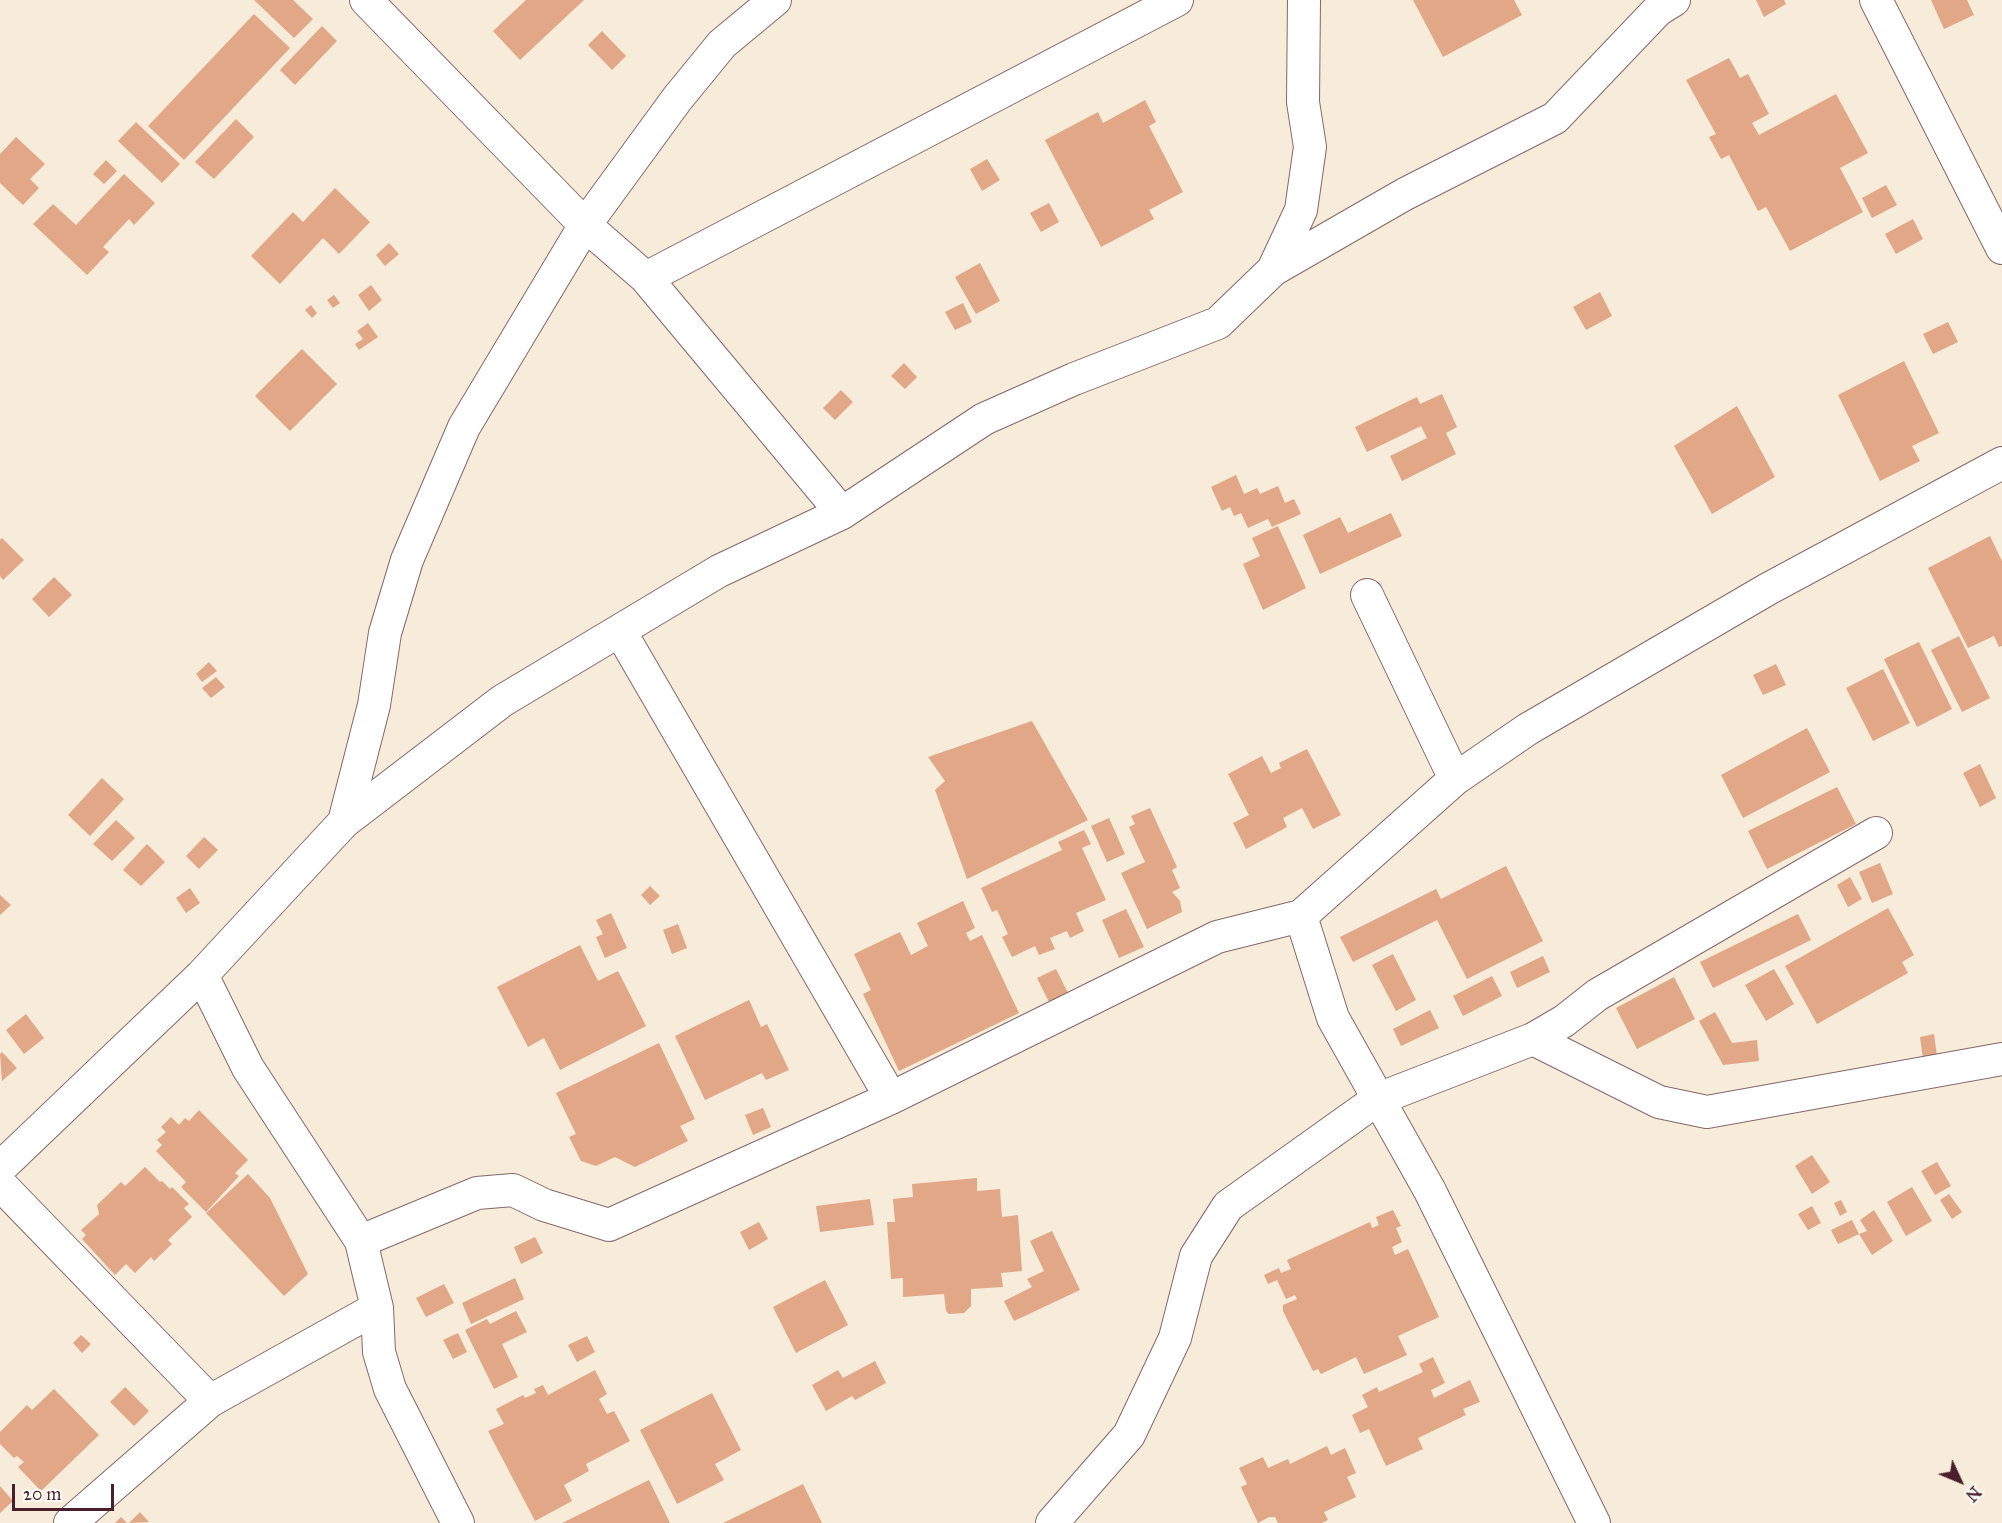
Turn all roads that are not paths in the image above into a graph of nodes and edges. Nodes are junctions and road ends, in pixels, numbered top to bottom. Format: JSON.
{"nodes":[{"id":1,"x":368,"y":0,"type":"edge"},
{"id":2,"x":775,"y":0,"type":"edge"},
{"id":3,"x":1177,"y":0,"type":"edge"},
{"id":4,"x":1304,"y":0,"type":"edge"},
{"id":5,"x":1674,"y":0,"type":"edge"},
{"id":6,"x":1876,"y":0,"type":"edge"},
{"id":7,"x":585,"y":225,"type":"junction"},
{"id":8,"x":2002,"y":248,"type":"edge"},
{"id":9,"x":1273,"y":270,"type":"junction"},
{"id":10,"x":646,"y":278,"type":"junction"},
{"id":11,"x":2002,"y":462,"type":"edge"},
{"id":12,"x":842,"y":513,"type":"junction"},
{"id":13,"x":1367,"y":595,"type":"dead end"},
{"id":14,"x":620,"y":630,"type":"junction"},
{"id":15,"x":1455,"y":779,"type":"junction"},
{"id":16,"x":344,"y":822,"type":"junction"},
{"id":17,"x":1876,"y":833,"type":"dead end"},
{"id":18,"x":1301,"y":916,"type":"junction"},
{"id":19,"x":202,"y":975,"type":"junction"},
{"id":20,"x":1533,"y":1039,"type":"junction"},
{"id":21,"x":2002,"y":1059,"type":"edge"},
{"id":22,"x":891,"y":1098,"type":"junction"},
{"id":23,"x":1378,"y":1099,"type":"junction"},
{"id":24,"x":0,"y":1168,"type":"edge"},
{"id":25,"x":0,"y":1184,"type":"edge"},
{"id":26,"x":361,"y":1241,"type":"junction"},
{"id":27,"x":377,"y":1308,"type":"junction"},
{"id":28,"x":210,"y":1401,"type":"junction"},
{"id":29,"x":70,"y":1523,"type":"edge"},
{"id":30,"x":458,"y":1523,"type":"edge"},
{"id":31,"x":1052,"y":1523,"type":"edge"},
{"id":32,"x":1594,"y":1523,"type":"edge"}],
"edges":[{"from":1,"to":7,"type":"street"},
{"from":2,"to":7,"type":"street"},
{"from":3,"to":10,"type":"street"},
{"from":4,"to":9,"type":"street"},
{"from":5,"to":9,"type":"street"},
{"from":6,"to":8,"type":"street"},
{"from":7,"to":10,"type":"street"},
{"from":7,"to":16,"type":"street"},
{"from":9,"to":12,"type":"street"},
{"from":10,"to":12,"type":"street"},
{"from":11,"to":15,"type":"street"},
{"from":12,"to":14,"type":"street"},
{"from":13,"to":15,"type":"street"},
{"from":14,"to":16,"type":"street"},
{"from":14,"to":22,"type":"street"},
{"from":15,"to":18,"type":"street"},
{"from":16,"to":19,"type":"street"},
{"from":17,"to":20,"type":"street"},
{"from":18,"to":22,"type":"street"},
{"from":18,"to":23,"type":"street"},
{"from":19,"to":24,"type":"street"},
{"from":19,"to":26,"type":"street"},
{"from":20,"to":21,"type":"street"},
{"from":20,"to":23,"type":"street"},
{"from":22,"to":26,"type":"street"},
{"from":23,"to":31,"type":"street"},
{"from":23,"to":32,"type":"street"},
{"from":25,"to":28,"type":"street"},
{"from":26,"to":27,"type":"street"},
{"from":27,"to":28,"type":"street"},
{"from":27,"to":30,"type":"street"},
{"from":28,"to":29,"type":"street"}]}
